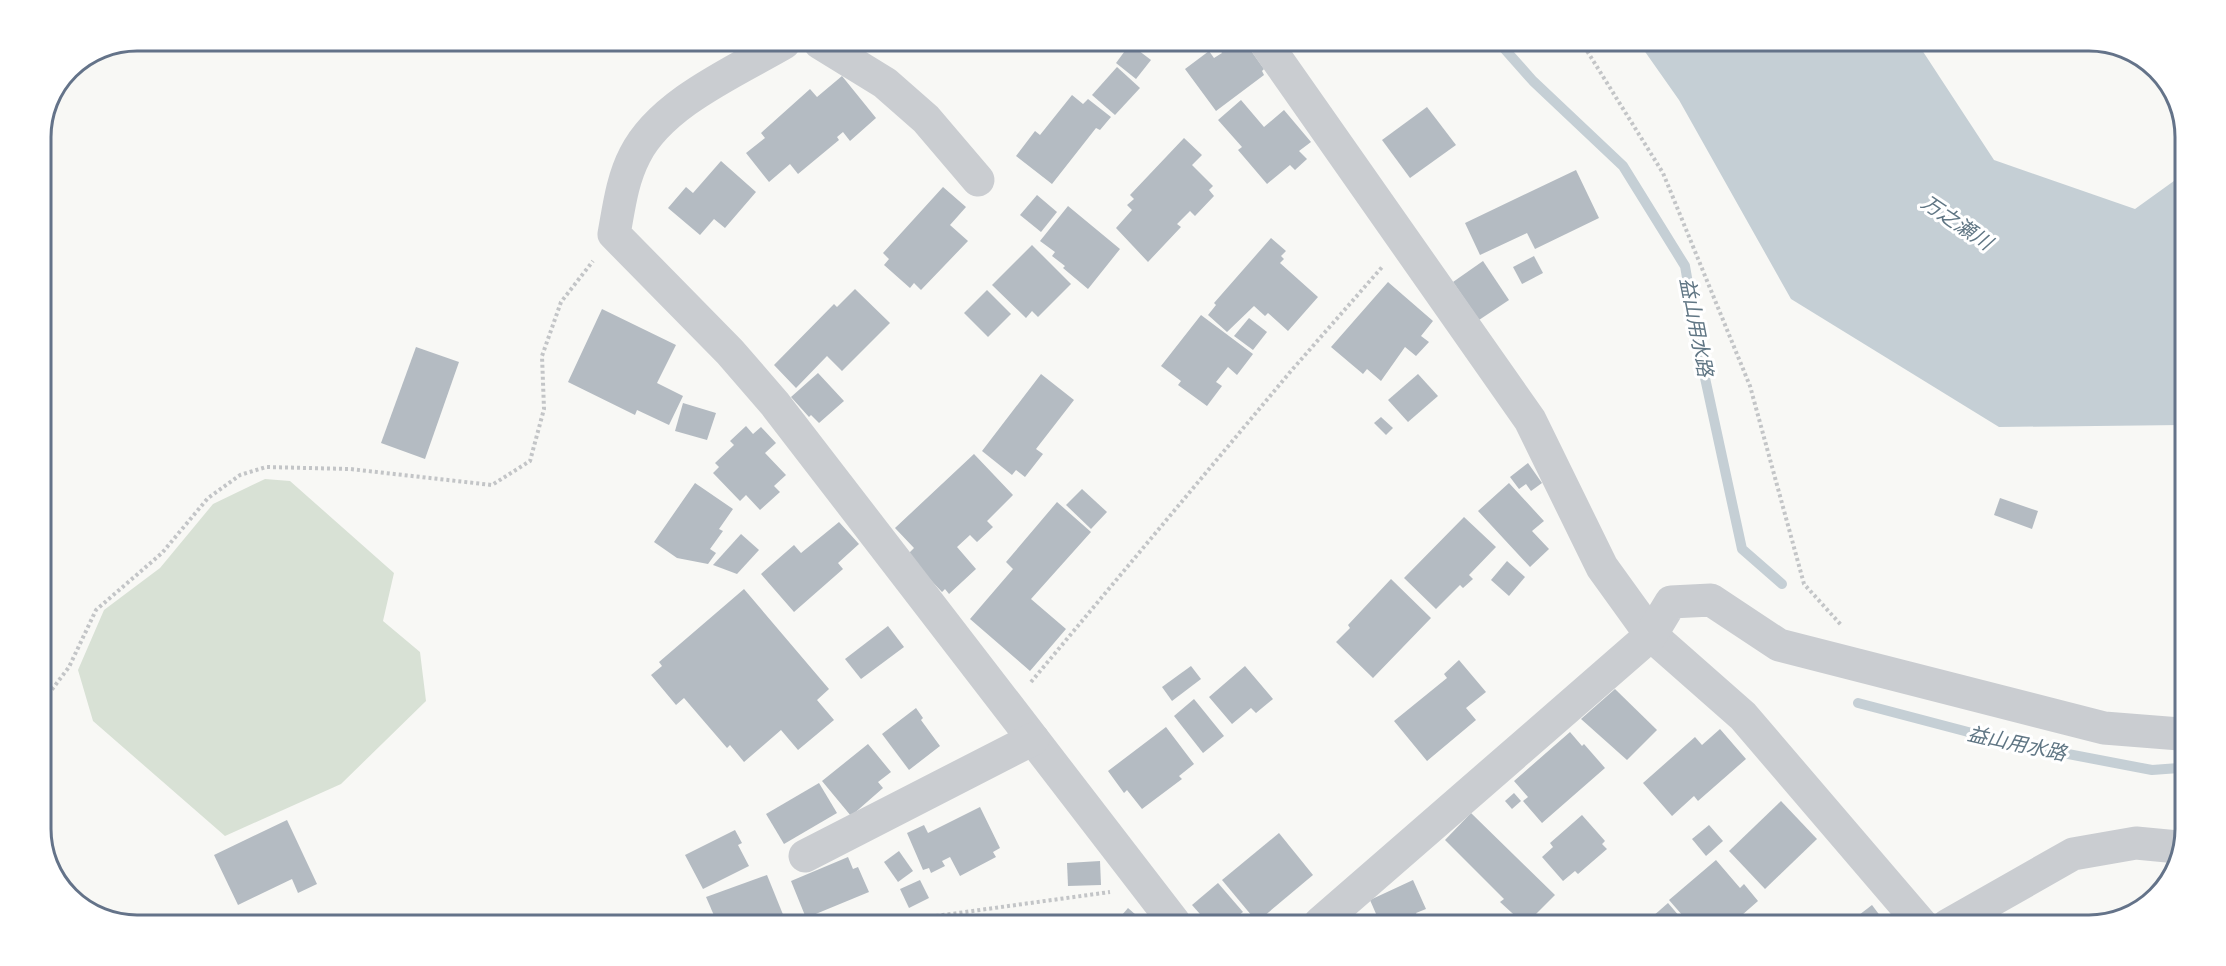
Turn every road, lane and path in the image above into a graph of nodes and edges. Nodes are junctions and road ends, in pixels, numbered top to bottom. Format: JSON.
{"nodes":[{"id":1,"x":771,"y":51,"type":"edge"},
{"id":2,"x":833,"y":51,"type":"edge"},
{"id":3,"x":1271,"y":51,"type":"edge"},
{"id":4,"x":1587,"y":51,"type":"edge"},
{"id":5,"x":978,"y":180,"type":"dead end"},
{"id":6,"x":615,"y":234,"type":"junction"},
{"id":7,"x":1406,"y":240,"type":"junction"},
{"id":8,"x":1844,"y":628,"type":"dead end"},
{"id":9,"x":1652,"y":635,"type":"junction"},
{"id":10,"x":51,"y":690,"type":"edge"},
{"id":11,"x":1010,"y":708,"type":"junction"},
{"id":12,"x":2175,"y":734,"type":"edge"},
{"id":13,"x":1033,"y":739,"type":"junction"},
{"id":14,"x":2173,"y":846,"type":"edge"},
{"id":15,"x":805,"y":856,"type":"dead end"},
{"id":16,"x":1149,"y":887,"type":"junction"},
{"id":17,"x":944,"y":915,"type":"edge"},
{"id":18,"x":1169,"y":915,"type":"edge"},
{"id":19,"x":1329,"y":915,"type":"edge"},
{"id":20,"x":1913,"y":915,"type":"edge"},
{"id":21,"x":1966,"y":915,"type":"edge"}],
"edges":[{"from":1,"to":6,"type":"street"},
{"from":2,"to":5,"type":"street"},
{"from":3,"to":7,"type":"street"},
{"from":4,"to":8,"type":"path"},
{"from":6,"to":10,"type":"path"},
{"from":6,"to":11,"type":"street"},
{"from":7,"to":9,"type":"street"},
{"from":7,"to":11,"type":"path"},
{"from":9,"to":12,"type":"street"},
{"from":9,"to":19,"type":"street"},
{"from":9,"to":20,"type":"street"},
{"from":11,"to":13,"type":"street"},
{"from":13,"to":15,"type":"street"},
{"from":13,"to":16,"type":"street"},
{"from":14,"to":21,"type":"street"},
{"from":16,"to":17,"type":"path"},
{"from":16,"to":18,"type":"street"}]}
